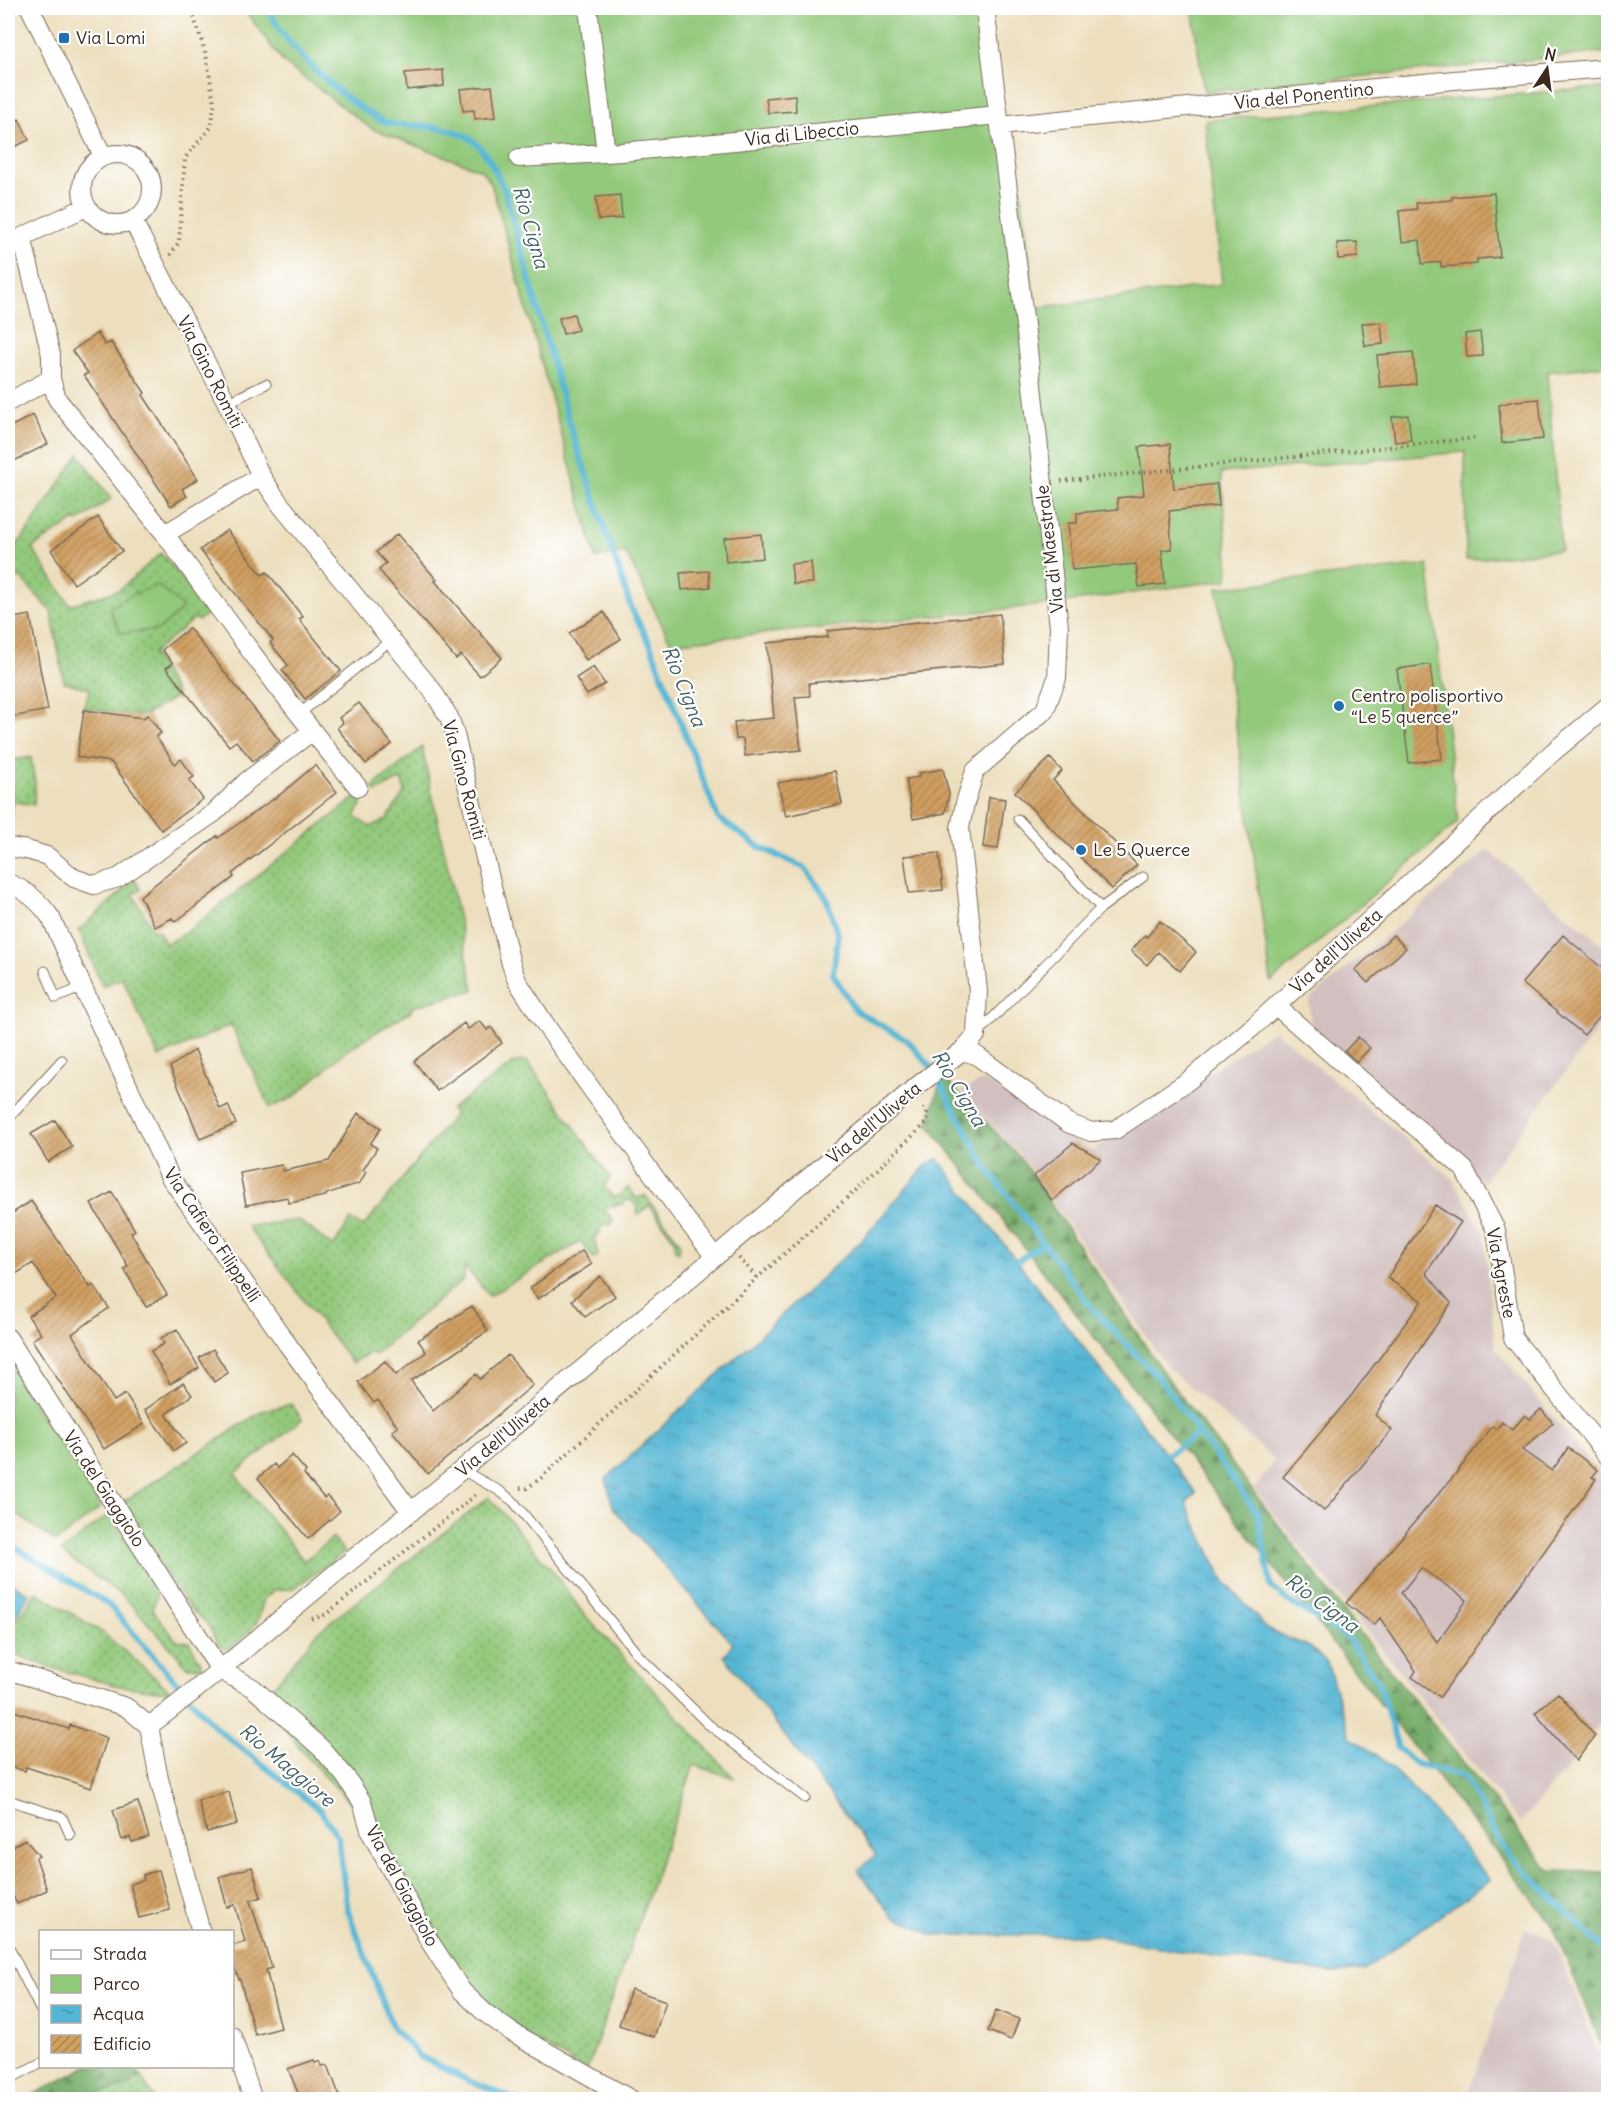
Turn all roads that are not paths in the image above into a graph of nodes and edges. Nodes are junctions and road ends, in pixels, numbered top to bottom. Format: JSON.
{"nodes":[{"id":1,"x":30,"y":8,"type":"edge"},
{"id":2,"x":588,"y":8,"type":"edge"},
{"id":3,"x":985,"y":8,"type":"edge"},
{"id":4,"x":1608,"y":68,"type":"edge"},
{"id":5,"x":999,"y":121,"type":"junction"},
{"id":6,"x":606,"y":153,"type":"junction"},
{"id":7,"x":103,"y":156,"type":"junction"},
{"id":8,"x":519,"y":158,"type":"dead end"},
{"id":9,"x":86,"y":207,"type":"junction"},
{"id":10,"x":132,"y":221,"type":"junction"},
{"id":11,"x":15,"y":242,"type":"edge"},
{"id":12,"x":51,"y":379,"type":"junction"},
{"id":13,"x":266,"y":384,"type":"dead end"},
{"id":14,"x":8,"y":402,"type":"edge"},
{"id":15,"x":227,"y":403,"type":"junction"},
{"id":16,"x":261,"y":476,"type":"junction"},
{"id":17,"x":165,"y":534,"type":"junction"},
{"id":18,"x":391,"y":640,"type":"junction"},
{"id":19,"x":1608,"y":706,"type":"edge"},
{"id":20,"x":298,"y":715,"type":"junction"},
{"id":21,"x":311,"y":732,"type":"junction"},
{"id":22,"x":358,"y":787,"type":"dead end"},
{"id":23,"x":1018,"y":819,"type":"dead end"},
{"id":24,"x":8,"y":847,"type":"edge"},
{"id":25,"x":1143,"y":877,"type":"dead end"},
{"id":26,"x":8,"y":883,"type":"edge"},
{"id":27,"x":1101,"y":908,"type":"junction"},
{"id":28,"x":45,"y":971,"type":"dead end"},
{"id":29,"x":83,"y":987,"type":"junction"},
{"id":30,"x":1276,"y":1006,"type":"junction"},
{"id":31,"x":976,"y":1035,"type":"junction"},
{"id":32,"x":962,"y":1051,"type":"junction"},
{"id":33,"x":62,"y":1060,"type":"dead end"},
{"id":34,"x":8,"y":1119,"type":"edge"},
{"id":35,"x":722,"y":1251,"type":"junction"},
{"id":36,"x":8,"y":1338,"type":"edge"},
{"id":37,"x":1608,"y":1456,"type":"edge"},
{"id":38,"x":462,"y":1470,"type":"junction"},
{"id":39,"x":411,"y":1512,"type":"junction"},
{"id":40,"x":8,"y":1670,"type":"edge"},
{"id":41,"x":214,"y":1676,"type":"junction"},
{"id":42,"x":150,"y":1726,"type":"junction"},
{"id":43,"x":805,"y":1798,"type":"dead end"},
{"id":44,"x":8,"y":1800,"type":"edge"},
{"id":45,"x":70,"y":1835,"type":"dead end"},
{"id":46,"x":200,"y":1930,"type":"edge"},
{"id":47,"x":8,"y":1945,"type":"edge"},
{"id":48,"x":39,"y":2007,"type":"edge"},
{"id":49,"x":234,"y":2042,"type":"edge"},
{"id":50,"x":39,"y":2064,"type":"edge"},
{"id":51,"x":8,"y":2080,"type":"edge"},
{"id":52,"x":253,"y":2100,"type":"edge"},
{"id":53,"x":632,"y":2100,"type":"edge"}],
"edges":[{"from":1,"to":7,"type":"street"},
{"from":2,"to":6,"type":"street"},
{"from":3,"to":5,"type":"street","name":"Via di Maestrale"},
{"from":4,"to":5,"type":"street","name":"Via del Ponentino"},
{"from":5,"to":6,"type":"street","name":"Via di Libeccio"},
{"from":5,"to":31,"type":"street","name":"Via di Maestrale"},
{"from":6,"to":8,"type":"street","name":"Via di Libeccio"},
{"from":7,"to":9,"type":"street"},
{"from":7,"to":10,"type":"street"},
{"from":9,"to":10,"type":"street"},
{"from":9,"to":11,"type":"street"},
{"from":10,"to":15,"type":"street","name":"Via Gino Romiti"},
{"from":11,"to":12,"type":"street"},
{"from":12,"to":14,"type":"street"},
{"from":12,"to":17,"type":"street"},
{"from":13,"to":15,"type":"lane"},
{"from":15,"to":16,"type":"street","name":"Via Gino Romiti"},
{"from":16,"to":17,"type":"street"},
{"from":16,"to":18,"type":"street","name":"Via Gino Romiti"},
{"from":17,"to":20,"type":"street"},
{"from":18,"to":20,"type":"lane"},
{"from":18,"to":35,"type":"street","name":"Via Gino Romiti"},
{"from":19,"to":30,"type":"street","name":"Via dell'Uliveta"},
{"from":20,"to":21,"type":"street"},
{"from":21,"to":22,"type":"street"},
{"from":21,"to":24,"type":"street"},
{"from":23,"to":27,"type":"lane"},
{"from":25,"to":27,"type":"lane"},
{"from":26,"to":29,"type":"street","name":"Via Cafiero Filippelli"},
{"from":27,"to":31,"type":"lane"},
{"from":28,"to":29,"type":"lane"},
{"from":29,"to":39,"type":"street","name":"Via Cafiero Filippelli"},
{"from":30,"to":32,"type":"street","name":"Via dell'Uliveta"},
{"from":30,"to":37,"type":"street","name":"Via Agreste"},
{"from":31,"to":32,"type":"street"},
{"from":32,"to":35,"type":"street","name":"Via dell'Uliveta"},
{"from":33,"to":34,"type":"lane"},
{"from":35,"to":38,"type":"street","name":"Via dell'Uliveta"},
{"from":36,"to":41,"type":"street","name":"Via del Giaggiolo"},
{"from":38,"to":39,"type":"street","name":"Via dell'Uliveta"},
{"from":38,"to":43,"type":"lane"},
{"from":39,"to":41,"type":"street","name":"Via dell'Uliveta"},
{"from":40,"to":42,"type":"street"},
{"from":41,"to":42,"type":"street","name":"Via dell'Uliveta"},
{"from":41,"to":53,"type":"street","name":"Via del Giaggiolo"},
{"from":42,"to":46,"type":"street"},
{"from":44,"to":45,"type":"lane"},
{"from":47,"to":48,"type":"lane"},
{"from":49,"to":52,"type":"street"},
{"from":50,"to":51,"type":"lane"}]}
